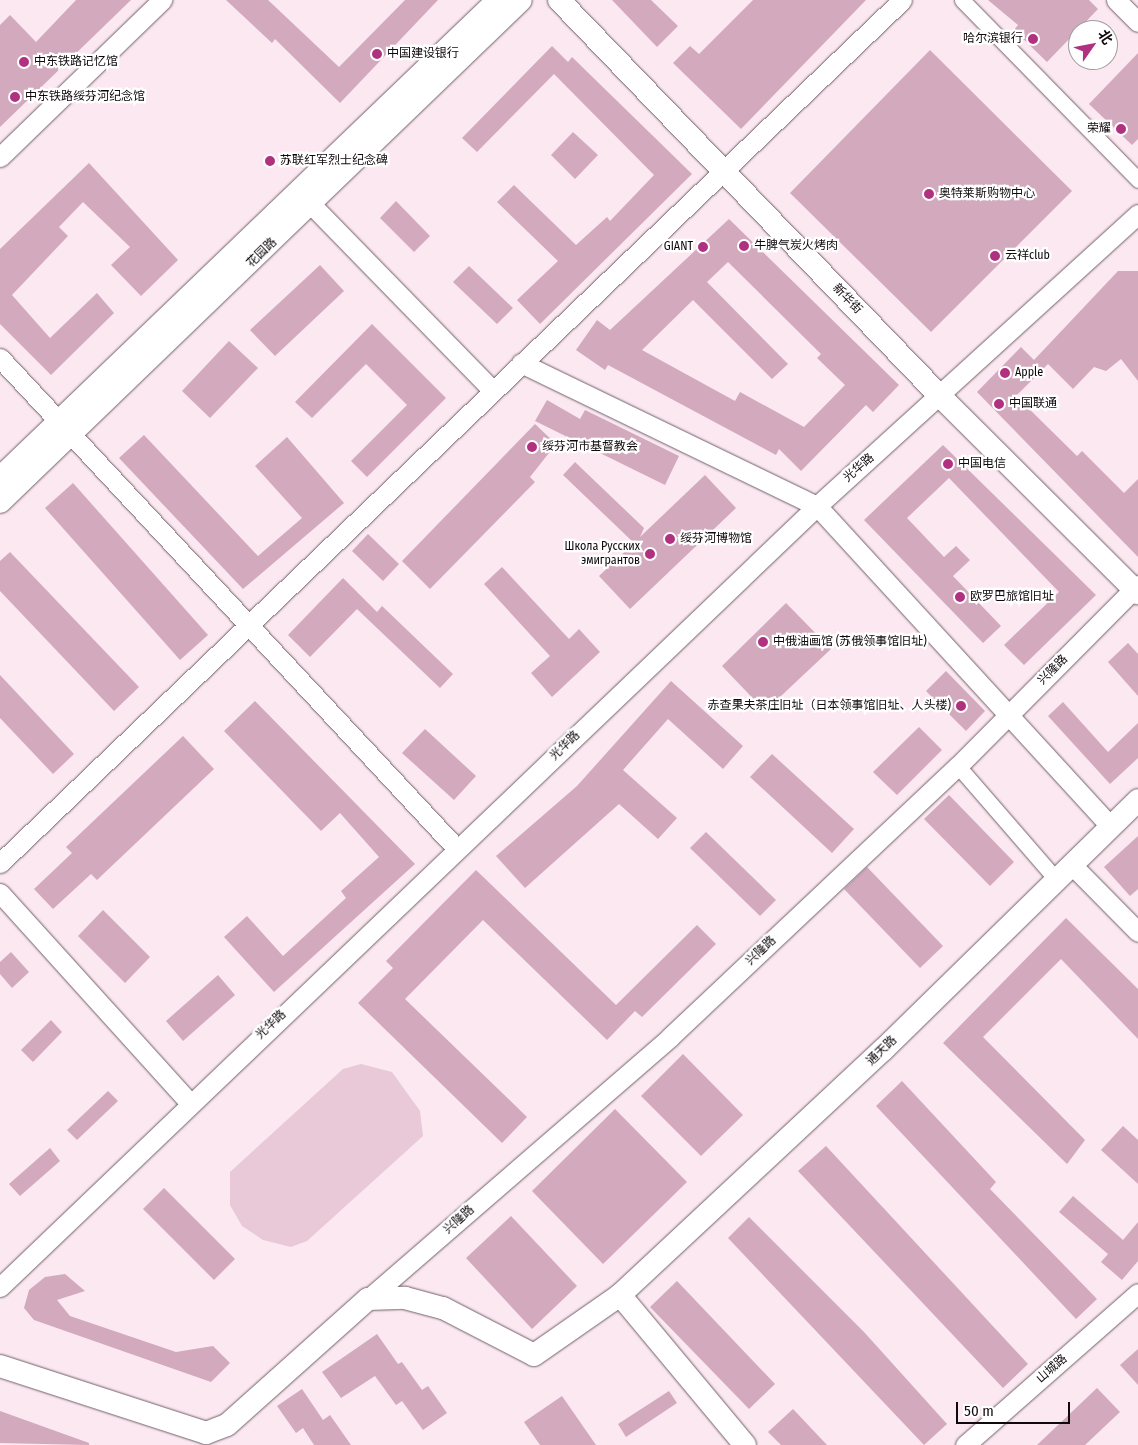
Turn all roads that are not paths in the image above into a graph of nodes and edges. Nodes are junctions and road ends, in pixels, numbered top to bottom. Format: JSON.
{"nodes":[{"id":1,"x":162,"y":0,"type":"edge"},
{"id":2,"x":498,"y":0,"type":"edge"},
{"id":3,"x":520,"y":0,"type":"edge"},
{"id":4,"x":559,"y":0,"type":"edge"},
{"id":5,"x":902,"y":0,"type":"edge"},
{"id":6,"x":962,"y":0,"type":"edge"},
{"id":7,"x":1116,"y":0,"type":"edge"},
{"id":8,"x":1138,"y":22,"type":"edge"},
{"id":9,"x":0,"y":157,"type":"edge"},
{"id":10,"x":724,"y":170,"type":"junction"},
{"id":11,"x":1138,"y":180,"type":"edge"},
{"id":12,"x":306,"y":198,"type":"junction"},
{"id":13,"x":1138,"y":214,"type":"edge"},
{"id":14,"x":0,"y":358,"type":"edge"},
{"id":15,"x":521,"y":363,"type":"junction"},
{"id":16,"x":492,"y":390,"type":"junction"},
{"id":17,"x":940,"y":397,"type":"junction"},
{"id":18,"x":65,"y":429,"type":"junction"},
{"id":19,"x":0,"y":478,"type":"edge"},
{"id":20,"x":0,"y":502,"type":"edge"},
{"id":21,"x":817,"y":506,"type":"junction"},
{"id":22,"x":1137,"y":589,"type":"edge"},
{"id":23,"x":247,"y":624,"type":"junction"},
{"id":24,"x":1008,"y":715,"type":"junction"},
{"id":25,"x":958,"y":766,"type":"junction"},
{"id":26,"x":1138,"y":800,"type":"edge"},
{"id":27,"x":1110,"y":826,"type":"junction"},
{"id":28,"x":458,"y":850,"type":"junction"},
{"id":29,"x":0,"y":864,"type":"edge"},
{"id":30,"x":1063,"y":871,"type":"junction"},
{"id":31,"x":0,"y":893,"type":"edge"},
{"id":32,"x":1138,"y":932,"type":"edge"},
{"id":33,"x":189,"y":1102,"type":"junction"},
{"id":34,"x":0,"y":1287,"type":"edge"},
{"id":35,"x":1138,"y":1293,"type":"edge"},
{"id":36,"x":620,"y":1295,"type":"junction"},
{"id":37,"x":368,"y":1299,"type":"junction"},
{"id":38,"x":0,"y":1366,"type":"edge"},
{"id":39,"x":745,"y":1445,"type":"edge"},
{"id":40,"x":965,"y":1445,"type":"edge"}],
"edges":[{"from":1,"to":9,"type":"street"},
{"from":2,"to":12,"type":"main road","name":"花园路"},
{"from":3,"to":12,"type":"main road","name":"花园路"},
{"from":4,"to":10,"type":"main road","name":"新华街"},
{"from":5,"to":10,"type":"street"},
{"from":6,"to":11,"type":"street"},
{"from":7,"to":8,"type":"street"},
{"from":10,"to":15,"type":"street"},
{"from":10,"to":17,"type":"main road","name":"新华街"},
{"from":12,"to":16,"type":"street"},
{"from":12,"to":18,"type":"main road","name":"花园路"},
{"from":13,"to":17,"type":"street","name":"光华路"},
{"from":14,"to":18,"type":"street"},
{"from":15,"to":16,"type":"street"},
{"from":15,"to":21,"type":"street"},
{"from":16,"to":23,"type":"street"},
{"from":17,"to":21,"type":"street","name":"光华路"},
{"from":17,"to":22,"type":"main road","name":"新华街"},
{"from":18,"to":19,"type":"main road","name":"花园路"},
{"from":18,"to":20,"type":"main road","name":"花园路"},
{"from":18,"to":23,"type":"street"},
{"from":21,"to":24,"type":"street"},
{"from":21,"to":28,"type":"street","name":"光华路"},
{"from":22,"to":24,"type":"street","name":"兴隆路"},
{"from":23,"to":28,"type":"street"},
{"from":23,"to":29,"type":"street"},
{"from":24,"to":25,"type":"street","name":"兴隆路"},
{"from":24,"to":27,"type":"street"},
{"from":25,"to":30,"type":"street"},
{"from":25,"to":37,"type":"street","name":"兴隆路"},
{"from":26,"to":27,"type":"main road","name":"通天路"},
{"from":27,"to":30,"type":"main road","name":"通天路"},
{"from":28,"to":33,"type":"street","name":"光华路"},
{"from":30,"to":32,"type":"street"},
{"from":30,"to":36,"type":"main road","name":"通天路"},
{"from":31,"to":33,"type":"street"},
{"from":33,"to":34,"type":"street","name":"光华路"},
{"from":35,"to":40,"type":"street","name":"山城路"},
{"from":36,"to":37,"type":"main road","name":"通天路"},
{"from":36,"to":39,"type":"main road"},
{"from":37,"to":38,"type":"main road"}]}
